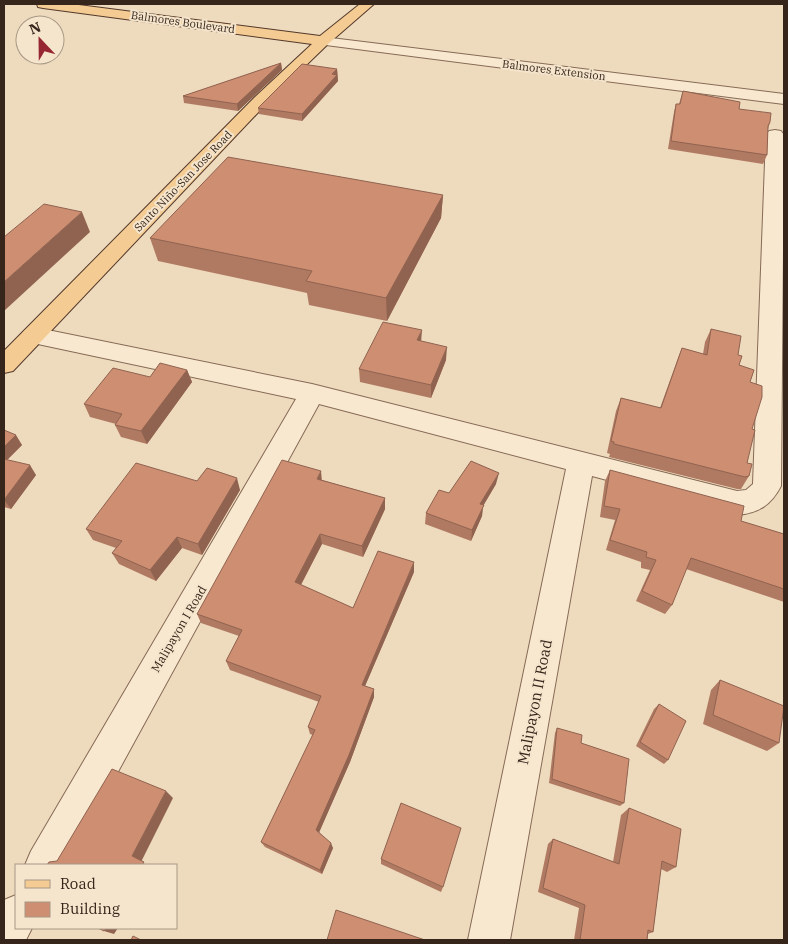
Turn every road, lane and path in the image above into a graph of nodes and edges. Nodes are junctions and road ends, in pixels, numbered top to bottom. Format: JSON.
{"nodes":[{"id":1,"x":44,"y":4,"type":"edge"},
{"id":2,"x":368,"y":4,"type":"edge"},
{"id":3,"x":323,"y":41,"type":"junction"},
{"id":4,"x":784,"y":99,"type":"edge"},
{"id":5,"x":778,"y":148,"type":"edge"},
{"id":6,"x":779,"y":230,"type":"edge"},
{"id":7,"x":778,"y":320,"type":"edge"},
{"id":8,"x":33,"y":335,"type":"junction"},
{"id":9,"x":4,"y":365,"type":"edge"},
{"id":10,"x":312,"y":393,"type":"junction"},
{"id":11,"x":581,"y":463,"type":"junction"},
{"id":12,"x":776,"y":488,"type":"edge"},
{"id":13,"x":46,"y":864,"type":"edge"},
{"id":14,"x":15,"y":918,"type":"edge"},
{"id":15,"x":4,"y":938,"type":"edge"},
{"id":16,"x":489,"y":940,"type":"edge"}],
"edges":[{"from":1,"to":3,"type":"main road","name":"Balmores Boulevard"},
{"from":2,"to":3,"type":"main road","name":"Santo Niño-San Jose Road"},
{"from":3,"to":4,"type":"street","name":"Balmores Extension"},
{"from":3,"to":8,"type":"main road","name":"Santo Niño-San Jose Road"},
{"from":5,"to":6,"type":"street"},
{"from":6,"to":7,"type":"street"},
{"from":7,"to":12,"type":"street"},
{"from":8,"to":9,"type":"main road","name":"Santo Niño-San Jose Road"},
{"from":8,"to":10,"type":"street"},
{"from":10,"to":11,"type":"street"},
{"from":10,"to":13,"type":"street","name":"Malipayon I Road"},
{"from":11,"to":12,"type":"street"},
{"from":11,"to":16,"type":"street","name":"Malipayon II Road"},
{"from":14,"to":15,"type":"street"}]}
